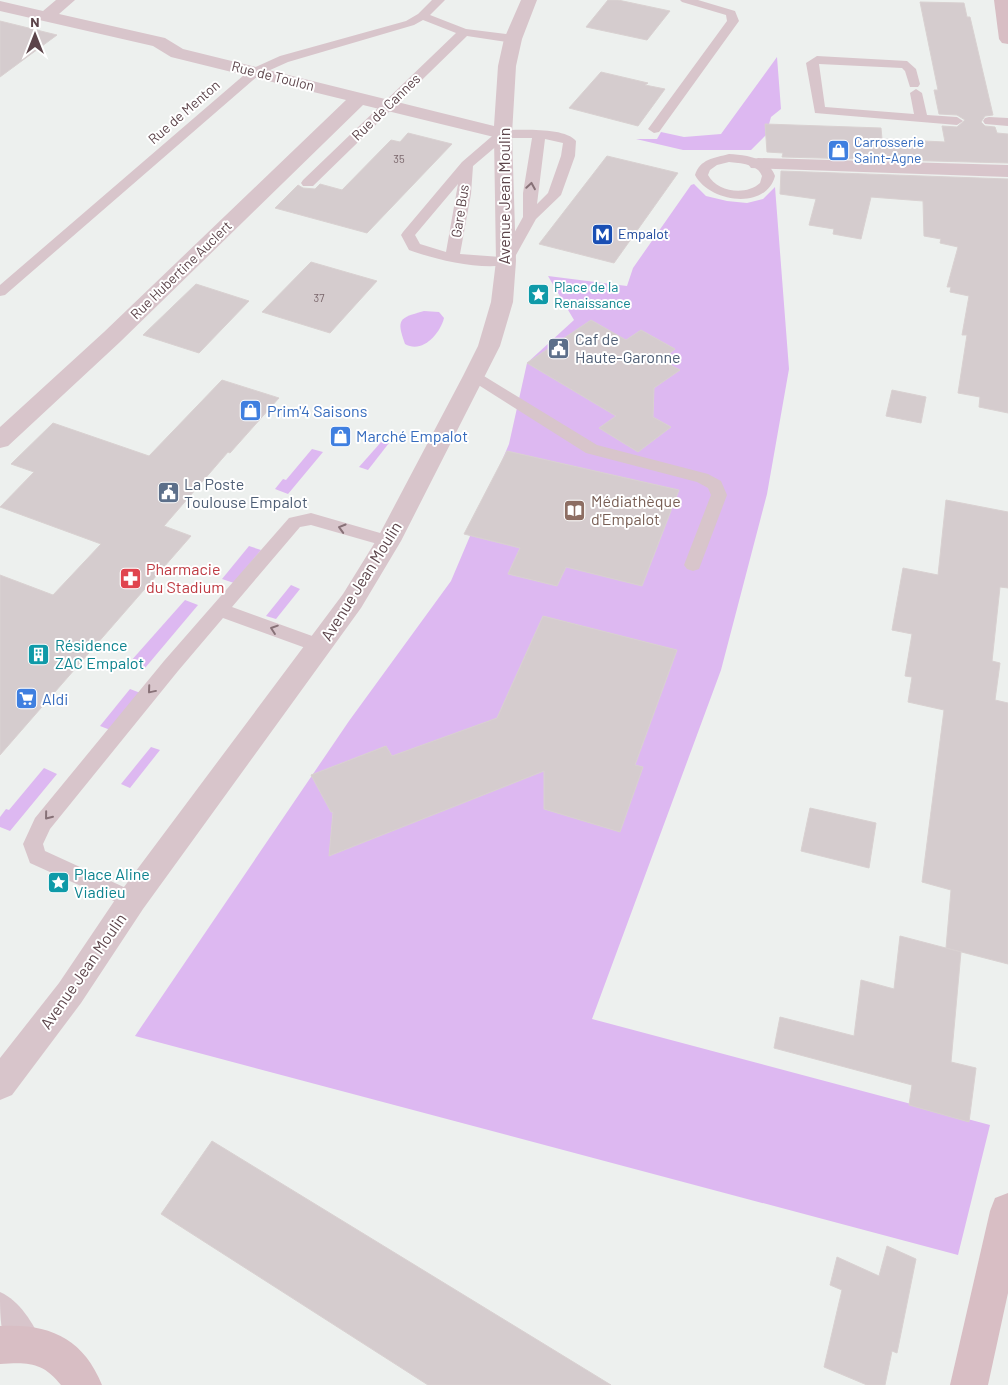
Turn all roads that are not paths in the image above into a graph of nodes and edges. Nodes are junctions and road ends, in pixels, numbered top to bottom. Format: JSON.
{"nodes":[{"id":1,"x":67,"y":0,"type":"edge"},
{"id":2,"x":439,"y":0,"type":"edge"},
{"id":3,"x":529,"y":0,"type":"edge"},
{"id":4,"x":686,"y":0,"type":"edge"},
{"id":5,"x":1002,"y":0,"type":"edge"},
{"id":6,"x":0,"y":6,"type":"edge"},
{"id":7,"x":422,"y":16,"type":"junction"},
{"id":8,"x":45,"y":17,"type":"junction"},
{"id":9,"x":464,"y":32,"type":"junction"},
{"id":10,"x":513,"y":39,"type":"junction"},
{"id":11,"x":1008,"y":39,"type":"edge"},
{"id":12,"x":255,"y":72,"type":"junction"},
{"id":13,"x":915,"y":89,"type":"joint"},
{"id":14,"x":360,"y":98,"type":"junction"},
{"id":15,"x":388,"y":105,"type":"junction"},
{"id":16,"x":921,"y":118,"type":"junction"},
{"id":17,"x":957,"y":120,"type":"dead end"},
{"id":18,"x":989,"y":121,"type":"dead end"},
{"id":19,"x":1008,"y":122,"type":"edge"},
{"id":20,"x":654,"y":129,"type":"dead end"},
{"id":21,"x":503,"y":134,"type":"junction"},
{"id":22,"x":539,"y":135,"type":"junction"},
{"id":23,"x":758,"y":164,"type":"junction"},
{"id":24,"x":467,"y":165,"type":"junction"},
{"id":25,"x":1008,"y":171,"type":"edge"},
{"id":26,"x":308,"y":184,"type":"dead end"},
{"id":27,"x":530,"y":217,"type":"junction"},
{"id":28,"x":452,"y":257,"type":"junction"},
{"id":29,"x":506,"y":261,"type":"junction"},
{"id":30,"x":0,"y":292,"type":"edge"},
{"id":31,"x":474,"y":376,"type":"junction"},
{"id":32,"x":0,"y":440,"type":"edge"},
{"id":33,"x":388,"y":541,"type":"junction"},
{"id":34,"x":693,"y":564,"type":"dead end"},
{"id":35,"x":220,"y":610,"type":"junction"},
{"id":36,"x":320,"y":646,"type":"junction"},
{"id":37,"x":132,"y":900,"type":"junction"},
{"id":38,"x":0,"y":1084,"type":"edge"},
{"id":39,"x":1008,"y":1210,"type":"edge"},
{"id":40,"x":0,"y":1311,"type":"edge"},
{"id":41,"x":11,"y":1344,"type":"edge"},
{"id":42,"x":83,"y":1385,"type":"edge"},
{"id":43,"x":968,"y":1385,"type":"edge"}],
"edges":[{"from":1,"to":8,"type":"street"},
{"from":2,"to":7,"type":"lane","name":"Rue de Menton"},
{"from":3,"to":10,"type":"street","name":"Avenue Jean Moulin"},
{"from":4,"to":20,"type":"lane"},
{"from":5,"to":11,"type":"street"},
{"from":6,"to":8,"type":"street","name":"Rue de Toulon"},
{"from":7,"to":9,"type":"lane"},
{"from":7,"to":12,"type":"lane","name":"Rue de Menton"},
{"from":8,"to":12,"type":"street","name":"Rue de Toulon"},
{"from":9,"to":10,"type":"lane"},
{"from":9,"to":15,"type":"lane","name":"Rue de Cannes"},
{"from":10,"to":21,"type":"street","name":"Avenue Jean Moulin"},
{"from":12,"to":14,"type":"street","name":"Rue de Toulon"},
{"from":12,"to":30,"type":"lane","name":"Rue de Menton"},
{"from":13,"to":16,"type":"lane"},
{"from":13,"to":16,"type":"lane"},
{"from":14,"to":15,"type":"street","name":"Rue de Toulon"},
{"from":14,"to":32,"type":"street","name":"Rue Hubertine Auclert"},
{"from":15,"to":21,"type":"street","name":"Rue de Toulon"},
{"from":15,"to":26,"type":"lane","name":"Rue de Cannes"},
{"from":16,"to":17,"type":"lane"},
{"from":18,"to":19,"type":"lane"},
{"from":21,"to":22,"type":"lane"},
{"from":21,"to":24,"type":"lane","name":"Gare Bus"},
{"from":21,"to":29,"type":"street","name":"Avenue Jean Moulin"},
{"from":27,"to":22,"type":"lane","one_way":true},
{"from":22,"to":27,"type":"lane"},
{"from":23,"to":23,"type":"lane"},
{"from":23,"to":25,"type":"street"},
{"from":24,"to":28,"type":"lane","name":"Gare Bus"},
{"from":24,"to":28,"type":"lane","name":"Gare Bus"},
{"from":27,"to":29,"type":"lane"},
{"from":28,"to":29,"type":"lane"},
{"from":29,"to":31,"type":"street","name":"Avenue Jean Moulin"},
{"from":31,"to":33,"type":"street","name":"Avenue Jean Moulin"},
{"from":31,"to":34,"type":"lane"},
{"from":33,"to":35,"type":"lane","one_way":true},
{"from":33,"to":36,"type":"street","name":"Avenue Jean Moulin"},
{"from":36,"to":35,"type":"lane","one_way":true},
{"from":35,"to":37,"type":"lane","one_way":true},
{"from":36,"to":37,"type":"street","name":"Avenue Jean Moulin"},
{"from":37,"to":38,"type":"street","name":"Avenue Jean Moulin"},
{"from":39,"to":43,"type":"street"},
{"from":40,"to":41,"type":"street"},
{"from":41,"to":42,"type":"street"}]}
